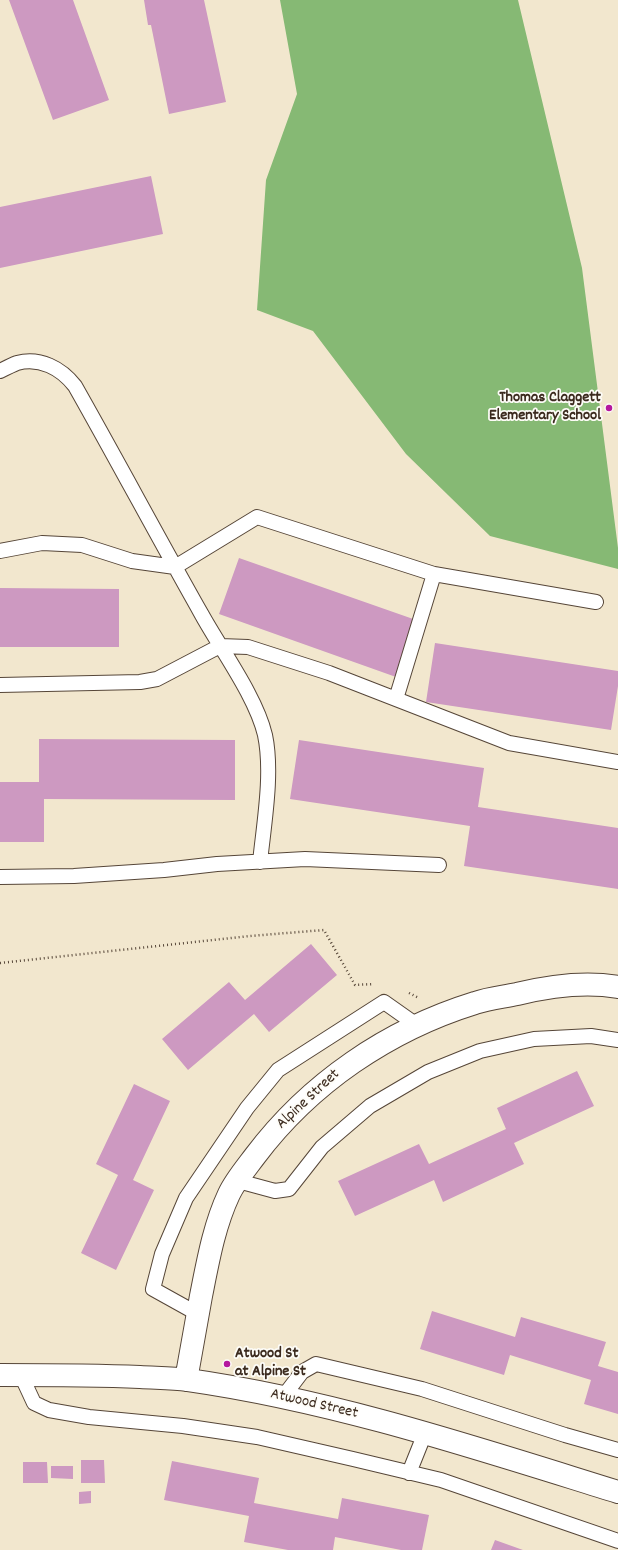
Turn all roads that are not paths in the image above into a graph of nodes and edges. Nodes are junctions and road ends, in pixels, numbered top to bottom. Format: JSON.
{"nodes":[{"id":1,"x":0,"y":371,"type":"edge"},
{"id":2,"x":0,"y":551,"type":"edge"},
{"id":3,"x":175,"y":567,"type":"junction"},
{"id":4,"x":434,"y":574,"type":"junction"},
{"id":5,"x":596,"y":602,"type":"dead end"},
{"id":6,"x":220,"y":646,"type":"junction"},
{"id":7,"x":0,"y":685,"type":"edge"},
{"id":8,"x":396,"y":699,"type":"junction"},
{"id":9,"x":618,"y":762,"type":"edge"},
{"id":10,"x":260,"y":862,"type":"junction"},
{"id":11,"x":440,"y":865,"type":"dead end"},
{"id":12,"x":0,"y":877,"type":"edge"},
{"id":13,"x":618,"y":987,"type":"edge"},
{"id":14,"x":418,"y":1026,"type":"junction"},
{"id":15,"x":618,"y":1040,"type":"edge"},
{"id":16,"x":238,"y":1181,"type":"junction"},
{"id":17,"x":198,"y":1314,"type":"junction"},
{"id":18,"x":10,"y":1375,"type":"edge"},
{"id":19,"x":186,"y":1380,"type":"junction"},
{"id":20,"x":283,"y":1397,"type":"junction"},
{"id":21,"x":424,"y":1433,"type":"junction"},
{"id":22,"x":618,"y":1450,"type":"edge"},
{"id":23,"x":409,"y":1473,"type":"junction"},
{"id":24,"x":618,"y":1492,"type":"edge"},
{"id":25,"x":618,"y":1541,"type":"edge"}],
"edges":[{"from":1,"to":3,"type":"lane"},
{"from":2,"to":3,"type":"lane"},
{"from":3,"to":4,"type":"lane"},
{"from":3,"to":6,"type":"lane"},
{"from":4,"to":5,"type":"lane"},
{"from":4,"to":8,"type":"lane"},
{"from":6,"to":7,"type":"lane"},
{"from":6,"to":8,"type":"lane"},
{"from":6,"to":10,"type":"lane"},
{"from":8,"to":9,"type":"lane"},
{"from":10,"to":11,"type":"lane"},
{"from":10,"to":12,"type":"lane"},
{"from":13,"to":14,"type":"street","name":"Alpine Street"},
{"from":14,"to":16,"type":"street","name":"Alpine Street"},
{"from":14,"to":17,"type":"lane"},
{"from":15,"to":16,"type":"lane"},
{"from":16,"to":17,"type":"street","name":"Alpine Street"},
{"from":17,"to":19,"type":"street","name":"Alpine Street"},
{"from":18,"to":19,"type":"street","name":"Atwood Street"},
{"from":18,"to":23,"type":"lane"},
{"from":19,"to":20,"type":"street","name":"Atwood Street"},
{"from":20,"to":21,"type":"street","name":"Atwood Street"},
{"from":20,"to":22,"type":"lane"},
{"from":21,"to":23,"type":"lane"},
{"from":21,"to":24,"type":"street","name":"Atwood Street"},
{"from":23,"to":25,"type":"lane"}]}
